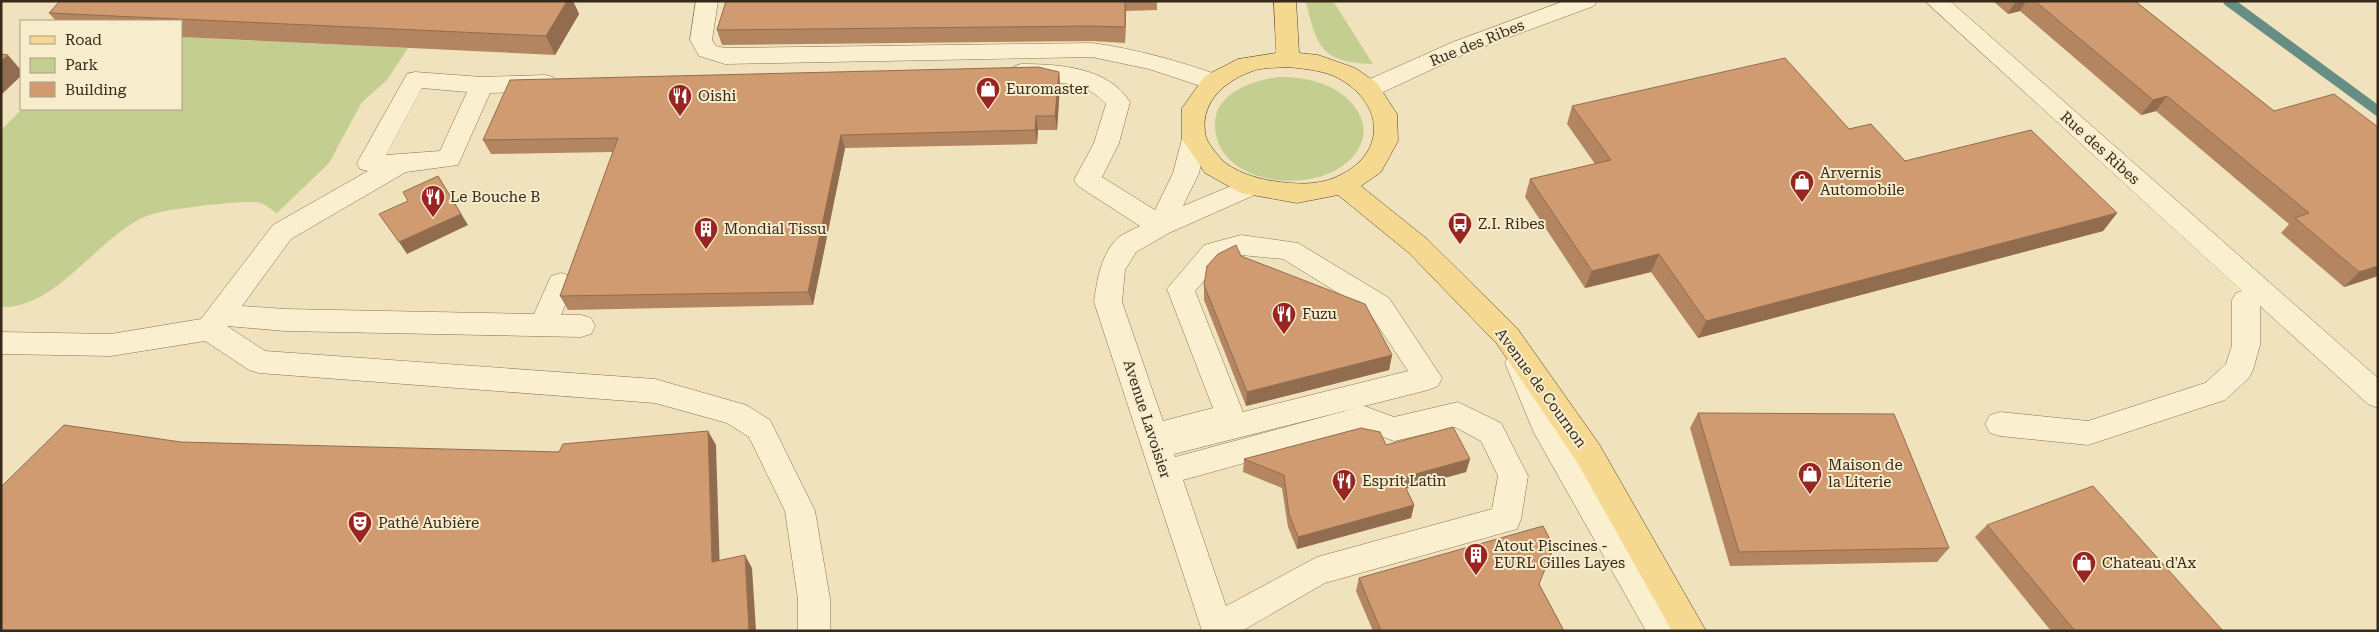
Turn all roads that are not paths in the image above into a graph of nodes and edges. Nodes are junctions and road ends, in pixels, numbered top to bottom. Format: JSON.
{"nodes":[{"id":1,"x":707,"y":1,"type":"edge"},
{"id":2,"x":1285,"y":1,"type":"edge"},
{"id":3,"x":1586,"y":1,"type":"edge"},
{"id":4,"x":1936,"y":1,"type":"edge"},
{"id":5,"x":1288,"y":59,"type":"junction"},
{"id":6,"x":860,"y":76,"type":"edge"},
{"id":7,"x":1212,"y":82,"type":"junction"},
{"id":8,"x":571,"y":83,"type":"edge"},
{"id":9,"x":482,"y":85,"type":"junction"},
{"id":10,"x":1369,"y":89,"type":"junction"},
{"id":11,"x":1194,"y":139,"type":"junction"},
{"id":12,"x":402,"y":164,"type":"junction"},
{"id":13,"x":1343,"y":185,"type":"junction"},
{"id":14,"x":1250,"y":187,"type":"junction"},
{"id":15,"x":1160,"y":226,"type":"junction"},
{"id":16,"x":561,"y":283,"type":"dead end"},
{"id":17,"x":2264,"y":294,"type":"junction"},
{"id":18,"x":214,"y":322,"type":"junction"},
{"id":19,"x":543,"y":325,"type":"junction"},
{"id":20,"x":581,"y":326,"type":"dead end"},
{"id":21,"x":1508,"y":336,"type":"junction"},
{"id":22,"x":1,"y":343,"type":"edge"},
{"id":23,"x":2378,"y":396,"type":"edge"},
{"id":24,"x":2000,"y":424,"type":"dead end"},
{"id":25,"x":1158,"y":451,"type":"junction"},
{"id":26,"x":1218,"y":629,"type":"edge"},
{"id":27,"x":814,"y":631,"type":"edge"},
{"id":28,"x":1664,"y":631,"type":"edge"},
{"id":29,"x":1690,"y":631,"type":"edge"}],
"edges":[{"from":1,"to":7,"type":"street"},
{"from":2,"to":5,"type":"main road"},
{"from":3,"to":10,"type":"street","name":"Rue des Ribes"},
{"from":4,"to":17,"type":"street","name":"Rue des Ribes"},
{"from":5,"to":7,"type":"main road"},
{"from":5,"to":10,"type":"main road"},
{"from":6,"to":15,"type":"street"},
{"from":7,"to":11,"type":"main road"},
{"from":8,"to":9,"type":"street"},
{"from":9,"to":12,"type":"street"},
{"from":9,"to":12,"type":"street"},
{"from":10,"to":13,"type":"main road"},
{"from":11,"to":14,"type":"main road"},
{"from":11,"to":15,"type":"street"},
{"from":12,"to":18,"type":"street"},
{"from":13,"to":14,"type":"main road"},
{"from":13,"to":21,"type":"main road","name":"Avenue de Cournon"},
{"from":14,"to":15,"type":"street","name":"Avenue Lavoisier"},
{"from":15,"to":25,"type":"street","name":"Avenue Lavoisier"},
{"from":16,"to":19,"type":"street"},
{"from":17,"to":23,"type":"street","name":"Rue des Ribes"},
{"from":17,"to":24,"type":"street"},
{"from":18,"to":19,"type":"street"},
{"from":18,"to":22,"type":"street"},
{"from":18,"to":27,"type":"street"},
{"from":19,"to":20,"type":"street"},
{"from":21,"to":28,"type":"street"},
{"from":21,"to":29,"type":"main road","name":"Avenue de Cournon"},
{"from":25,"to":25,"type":"street"},
{"from":25,"to":26,"type":"street","name":"Avenue Lavoisier"},
{"from":25,"to":26,"type":"street"}]}
